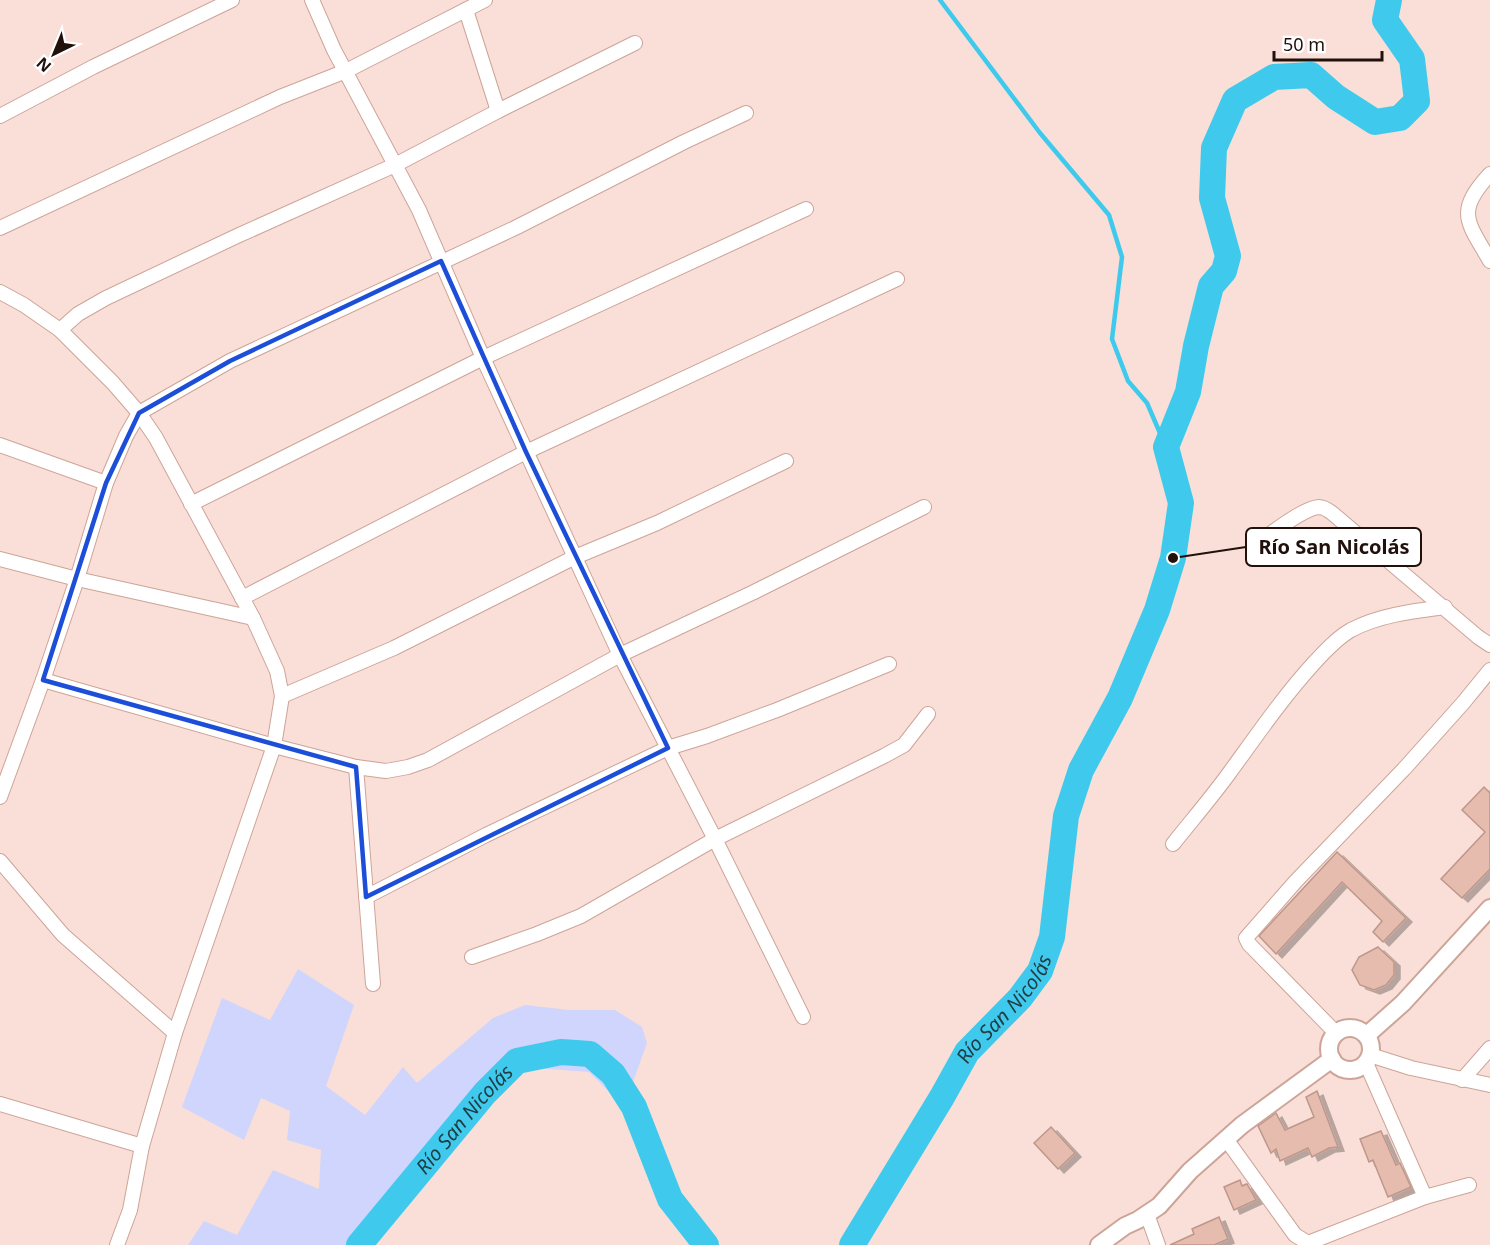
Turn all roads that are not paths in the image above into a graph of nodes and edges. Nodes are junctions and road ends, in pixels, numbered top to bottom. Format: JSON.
{"nodes":[{"id":1,"x":232,"y":0,"type":"edge"},
{"id":2,"x":312,"y":0,"type":"edge"},
{"id":3,"x":486,"y":0,"type":"edge"},
{"id":4,"x":466,"y":10,"type":"junction"},
{"id":5,"x":635,"y":43,"type":"dead end"},
{"id":6,"x":345,"y":71,"type":"junction"},
{"id":7,"x":498,"y":111,"type":"junction"},
{"id":8,"x":746,"y":113,"type":"dead end"},
{"id":9,"x":0,"y":116,"type":"edge"},
{"id":10,"x":395,"y":165,"type":"junction"},
{"id":11,"x":1490,"y":174,"type":"edge"},
{"id":12,"x":806,"y":209,"type":"dead end"},
{"id":13,"x":0,"y":228,"type":"edge"},
{"id":14,"x":441,"y":261,"type":"junction"},
{"id":15,"x":1490,"y":261,"type":"edge"},
{"id":16,"x":897,"y":279,"type":"dead end"},
{"id":17,"x":0,"y":292,"type":"edge"},
{"id":18,"x":60,"y":330,"type":"junction"},
{"id":19,"x":483,"y":358,"type":"junction"},
{"id":20,"x":139,"y":413,"type":"junction"},
{"id":21,"x":0,"y":445,"type":"edge"},
{"id":22,"x":526,"y":452,"type":"junction"},
{"id":23,"x":786,"y":461,"type":"dead end"},
{"id":24,"x":106,"y":483,"type":"junction"},
{"id":25,"x":191,"y":504,"type":"junction"},
{"id":26,"x":924,"y":507,"type":"dead end"},
{"id":27,"x":1257,"y":543,"type":"dead end"},
{"id":28,"x":575,"y":557,"type":"junction"},
{"id":29,"x":0,"y":559,"type":"edge"},
{"id":30,"x":77,"y":579,"type":"junction"},
{"id":31,"x":242,"y":598,"type":"junction"},
{"id":32,"x":1445,"y":608,"type":"junction"},
{"id":33,"x":254,"y":618,"type":"junction"},
{"id":34,"x":1490,"y":645,"type":"edge"},
{"id":35,"x":620,"y":655,"type":"junction"},
{"id":36,"x":889,"y":664,"type":"dead end"},
{"id":37,"x":1490,"y":670,"type":"edge"},
{"id":38,"x":43,"y":680,"type":"junction"},
{"id":39,"x":282,"y":696,"type":"junction"},
{"id":40,"x":928,"y":714,"type":"dead end"},
{"id":41,"x":274,"y":746,"type":"junction"},
{"id":42,"x":668,"y":748,"type":"junction"},
{"id":43,"x":356,"y":767,"type":"junction"},
{"id":44,"x":0,"y":797,"type":"edge"},
{"id":45,"x":715,"y":839,"type":"junction"},
{"id":46,"x":1173,"y":844,"type":"dead end"},
{"id":47,"x":0,"y":861,"type":"edge"},
{"id":48,"x":366,"y":897,"type":"junction"},
{"id":49,"x":1490,"y":908,"type":"edge"},
{"id":50,"x":472,"y":957,"type":"dead end"},
{"id":51,"x":373,"y":984,"type":"dead end"},
{"id":52,"x":803,"y":1017,"type":"dead end"},
{"id":53,"x":175,"y":1033,"type":"junction"},
{"id":54,"x":1336,"y":1033,"type":"junction"},
{"id":55,"x":1367,"y":1035,"type":"junction"},
{"id":56,"x":1490,"y":1048,"type":"edge"},
{"id":57,"x":1332,"y":1059,"type":"junction"},
{"id":58,"x":1368,"y":1059,"type":"junction"},
{"id":59,"x":1462,"y":1080,"type":"junction"},
{"id":60,"x":1490,"y":1085,"type":"edge"},
{"id":61,"x":0,"y":1104,"type":"edge"},
{"id":62,"x":1226,"y":1138,"type":"junction"},
{"id":63,"x":142,"y":1146,"type":"junction"},
{"id":64,"x":1469,"y":1185,"type":"dead end"},
{"id":65,"x":1425,"y":1197,"type":"junction"},
{"id":66,"x":1147,"y":1214,"type":"junction"},
{"id":67,"x":117,"y":1245,"type":"edge"},
{"id":68,"x":1099,"y":1245,"type":"edge"},
{"id":69,"x":1158,"y":1245,"type":"edge"}],
"edges":[{"from":1,"to":9,"type":"street"},
{"from":2,"to":6,"type":"street"},
{"from":3,"to":4,"type":"street"},
{"from":4,"to":6,"type":"street"},
{"from":4,"to":7,"type":"street"},
{"from":5,"to":7,"type":"street"},
{"from":6,"to":10,"type":"street"},
{"from":6,"to":13,"type":"street"},
{"from":7,"to":10,"type":"street"},
{"from":8,"to":14,"type":"street"},
{"from":10,"to":14,"type":"street"},
{"from":10,"to":18,"type":"street"},
{"from":11,"to":15,"type":"street"},
{"from":12,"to":19,"type":"street"},
{"from":14,"to":19,"type":"street"},
{"from":14,"to":20,"type":"street"},
{"from":16,"to":22,"type":"street"},
{"from":17,"to":18,"type":"street"},
{"from":18,"to":20,"type":"street"},
{"from":19,"to":22,"type":"street"},
{"from":19,"to":25,"type":"street"},
{"from":20,"to":24,"type":"street"},
{"from":20,"to":25,"type":"street"},
{"from":21,"to":24,"type":"street"},
{"from":22,"to":28,"type":"street"},
{"from":22,"to":31,"type":"street"},
{"from":23,"to":28,"type":"street"},
{"from":24,"to":30,"type":"street"},
{"from":25,"to":31,"type":"street"},
{"from":26,"to":35,"type":"street"},
{"from":27,"to":32,"type":"street"},
{"from":28,"to":35,"type":"street"},
{"from":28,"to":39,"type":"street"},
{"from":29,"to":30,"type":"street"},
{"from":30,"to":33,"type":"street"},
{"from":30,"to":38,"type":"street"},
{"from":31,"to":33,"type":"street"},
{"from":32,"to":34,"type":"street"},
{"from":32,"to":46,"type":"street"},
{"from":33,"to":39,"type":"street"},
{"from":35,"to":42,"type":"street"},
{"from":35,"to":43,"type":"street"},
{"from":36,"to":42,"type":"street"},
{"from":37,"to":54,"type":"street"},
{"from":38,"to":41,"type":"street"},
{"from":38,"to":44,"type":"street"},
{"from":39,"to":41,"type":"street"},
{"from":40,"to":45,"type":"street"},
{"from":41,"to":43,"type":"street"},
{"from":41,"to":53,"type":"street"},
{"from":42,"to":45,"type":"street"},
{"from":42,"to":48,"type":"street"},
{"from":43,"to":48,"type":"street"},
{"from":45,"to":50,"type":"street"},
{"from":45,"to":52,"type":"street"},
{"from":47,"to":53,"type":"street"},
{"from":48,"to":51,"type":"street"},
{"from":49,"to":55,"type":"street"},
{"from":53,"to":63,"type":"street"},
{"from":54,"to":55,"type":"street"},
{"from":54,"to":57,"type":"street"},
{"from":55,"to":58,"type":"street"},
{"from":56,"to":59,"type":"street"},
{"from":57,"to":58,"type":"street"},
{"from":57,"to":62,"type":"street"},
{"from":58,"to":59,"type":"street"},
{"from":58,"to":65,"type":"street"},
{"from":59,"to":60,"type":"street"},
{"from":61,"to":63,"type":"street"},
{"from":62,"to":65,"type":"street"},
{"from":62,"to":66,"type":"street"},
{"from":63,"to":67,"type":"street"},
{"from":64,"to":65,"type":"street"},
{"from":66,"to":68,"type":"street"},
{"from":66,"to":69,"type":"street"}]}
